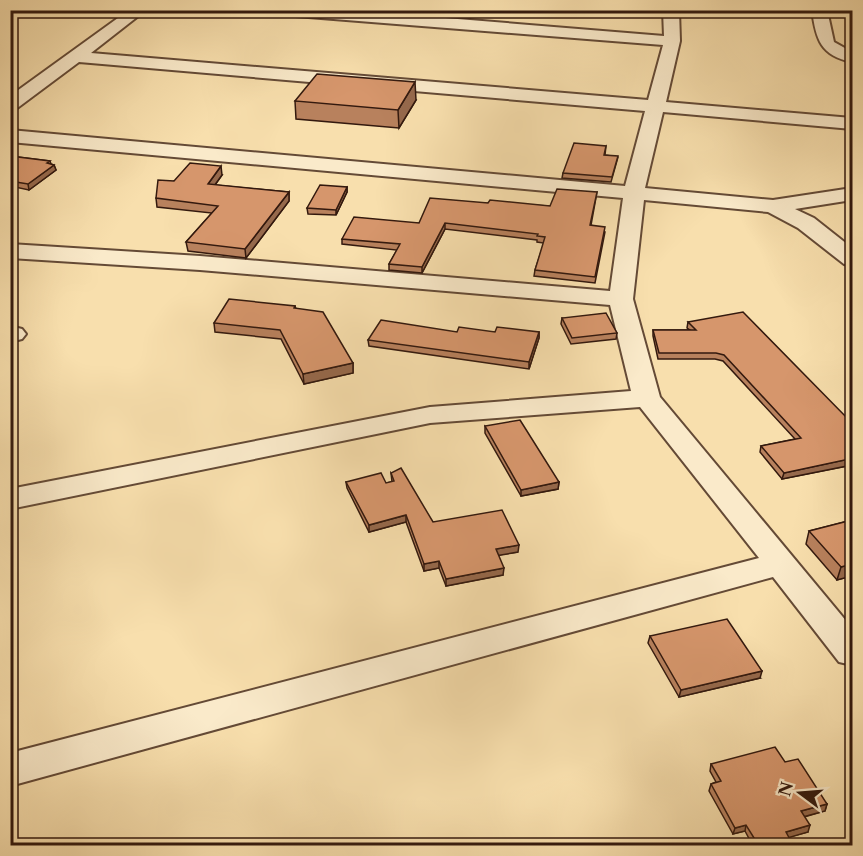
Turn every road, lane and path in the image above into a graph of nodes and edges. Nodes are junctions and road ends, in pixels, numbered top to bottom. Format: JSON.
{"nodes":[{"id":1,"x":139,"y":10,"type":"edge"},
{"id":2,"x":283,"y":10,"type":"edge"},
{"id":3,"x":671,"y":10,"type":"edge"},
{"id":4,"x":819,"y":10,"type":"edge"},
{"id":5,"x":672,"y":41,"type":"junction"},
{"id":6,"x":74,"y":57,"type":"junction"},
{"id":7,"x":852,"y":57,"type":"edge"},
{"id":8,"x":10,"y":105,"type":"edge"},
{"id":9,"x":656,"y":107,"type":"junction"},
{"id":10,"x":852,"y":123,"type":"edge"},
{"id":11,"x":10,"y":136,"type":"edge"},
{"id":12,"x":634,"y":192,"type":"junction"},
{"id":13,"x":852,"y":194,"type":"edge"},
{"id":14,"x":773,"y":206,"type":"junction"},
{"id":15,"x":10,"y":251,"type":"edge"},
{"id":16,"x":852,"y":259,"type":"edge"},
{"id":17,"x":621,"y":299,"type":"junction"},
{"id":18,"x":647,"y":398,"type":"junction"},
{"id":19,"x":10,"y":499,"type":"edge"},
{"id":20,"x":781,"y":564,"type":"junction"},
{"id":21,"x":852,"y":652,"type":"edge"},
{"id":22,"x":10,"y":770,"type":"edge"}],
"edges":[{"from":1,"to":6,"type":"street"},
{"from":2,"to":5,"type":"street"},
{"from":3,"to":5,"type":"street"},
{"from":4,"to":7,"type":"street"},
{"from":5,"to":9,"type":"street"},
{"from":6,"to":8,"type":"street"},
{"from":6,"to":9,"type":"street"},
{"from":9,"to":10,"type":"street"},
{"from":9,"to":12,"type":"street"},
{"from":11,"to":12,"type":"street"},
{"from":12,"to":14,"type":"street"},
{"from":12,"to":17,"type":"street"},
{"from":13,"to":14,"type":"street"},
{"from":14,"to":16,"type":"street"},
{"from":15,"to":17,"type":"street"},
{"from":17,"to":18,"type":"street"},
{"from":18,"to":19,"type":"street"},
{"from":18,"to":20,"type":"street"},
{"from":20,"to":21,"type":"street"},
{"from":20,"to":22,"type":"street"}]}
